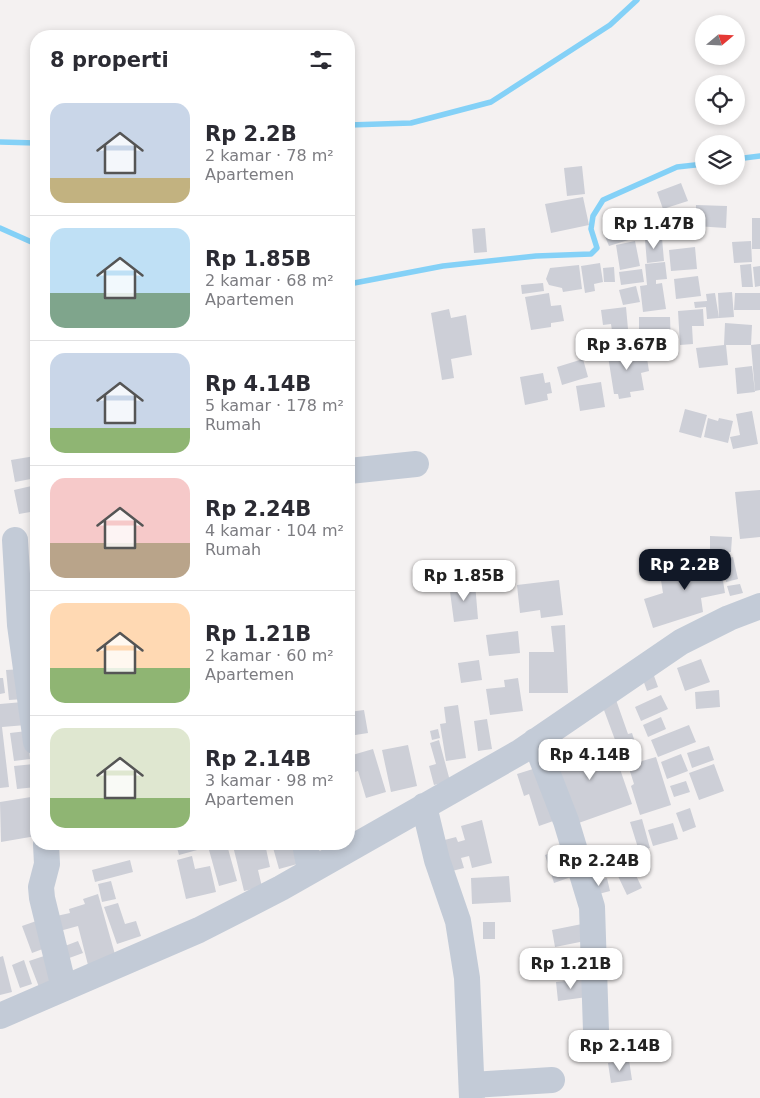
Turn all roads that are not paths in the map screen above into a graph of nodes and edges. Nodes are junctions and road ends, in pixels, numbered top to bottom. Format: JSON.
{"nodes":[{"id":1,"x":416,"y":464,"type":"dead end"},
{"id":2,"x":355,"y":470,"type":"edge"},
{"id":3,"x":15,"y":540,"type":"dead end"},
{"id":4,"x":760,"y":606,"type":"edge"},
{"id":5,"x":30,"y":698,"type":"edge"},
{"id":6,"x":535,"y":741,"type":"junction"},
{"id":7,"x":424,"y":806,"type":"junction"},
{"id":8,"x":355,"y":845,"type":"edge"},
{"id":9,"x":47,"y":850,"type":"edge"},
{"id":10,"x":306,"y":850,"type":"edge"},
{"id":11,"x":346,"y":850,"type":"edge"},
{"id":12,"x":310,"y":870,"type":"junction"},
{"id":13,"x":64,"y":988,"type":"junction"},
{"id":14,"x":0,"y":1016,"type":"edge"},
{"id":15,"x":596,"y":1030,"type":"dead end"},
{"id":16,"x":552,"y":1080,"type":"dead end"},
{"id":17,"x":472,"y":1092,"type":"edge"}],
"edges":[{"from":1,"to":2,"type":"street"},
{"from":3,"to":5,"type":"street"},
{"from":4,"to":6,"type":"street"},
{"from":6,"to":7,"type":"street"},
{"from":6,"to":15,"type":"street"},
{"from":7,"to":8,"type":"street"},
{"from":7,"to":17,"type":"street"},
{"from":9,"to":13,"type":"street"},
{"from":10,"to":12,"type":"street"},
{"from":11,"to":12,"type":"street"},
{"from":12,"to":13,"type":"street"},
{"from":13,"to":14,"type":"street"},
{"from":16,"to":17,"type":"street"}]}
